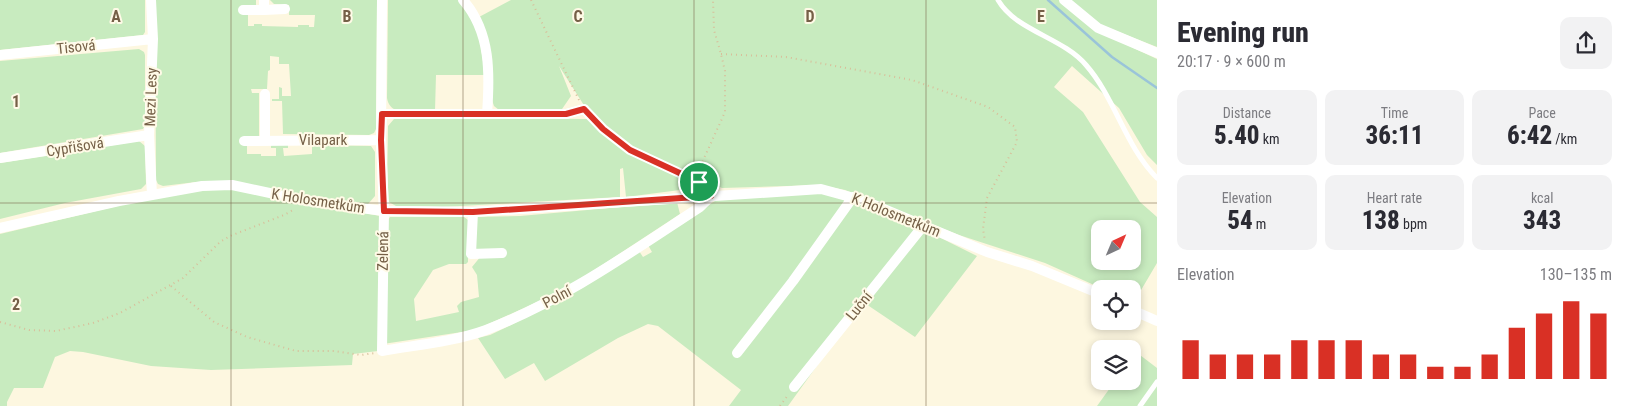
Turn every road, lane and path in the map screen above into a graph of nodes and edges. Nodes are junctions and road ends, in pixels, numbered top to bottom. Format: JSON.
{"nodes":[{"id":1,"x":151,"y":0,"type":"edge"},
{"id":2,"x":382,"y":0,"type":"edge"},
{"id":3,"x":463,"y":0,"type":"edge"},
{"id":4,"x":531,"y":0,"type":"edge"},
{"id":5,"x":713,"y":0,"type":"edge"},
{"id":6,"x":998,"y":0,"type":"edge"},
{"id":7,"x":1064,"y":0,"type":"edge"},
{"id":8,"x":264,"y":5,"type":"edge"},
{"id":9,"x":285,"y":9,"type":"dead end"},
{"id":10,"x":243,"y":10,"type":"dead end"},
{"id":11,"x":153,"y":40,"type":"junction"},
{"id":12,"x":1157,"y":53,"type":"edge"},
{"id":13,"x":721,"y":54,"type":"junction"},
{"id":14,"x":0,"y":55,"type":"edge"},
{"id":15,"x":265,"y":94,"type":"dead end"},
{"id":16,"x":584,"y":109,"type":"junction"},
{"id":17,"x":382,"y":114,"type":"junction"},
{"id":18,"x":487,"y":114,"type":"junction"},
{"id":19,"x":149,"y":135,"type":"junction"},
{"id":20,"x":265,"y":140,"type":"junction"},
{"id":21,"x":381,"y":140,"type":"junction"},
{"id":22,"x":244,"y":141,"type":"dead end"},
{"id":23,"x":0,"y":158,"type":"edge"},
{"id":24,"x":1157,"y":178,"type":"edge"},
{"id":25,"x":699,"y":182,"type":"junction"},
{"id":26,"x":152,"y":195,"type":"junction"},
{"id":27,"x":711,"y":196,"type":"junction"},
{"id":28,"x":853,"y":197,"type":"junction"},
{"id":29,"x":308,"y":201,"type":"junction"},
{"id":30,"x":384,"y":211,"type":"junction"},
{"id":31,"x":473,"y":212,"type":"junction"},
{"id":32,"x":923,"y":226,"type":"junction"},
{"id":33,"x":0,"y":228,"type":"edge"},
{"id":34,"x":987,"y":252,"type":"junction"},
{"id":35,"x":502,"y":253,"type":"dead end"},
{"id":36,"x":170,"y":285,"type":"junction"},
{"id":37,"x":1091,"y":290,"type":"edge"},
{"id":38,"x":1141,"y":314,"type":"edge"},
{"id":39,"x":1157,"y":321,"type":"edge"},
{"id":40,"x":0,"y":322,"type":"edge"},
{"id":41,"x":382,"y":351,"type":"junction"},
{"id":42,"x":737,"y":353,"type":"dead end"},
{"id":43,"x":1157,"y":382,"type":"edge"},
{"id":44,"x":794,"y":387,"type":"joint"},
{"id":45,"x":780,"y":406,"type":"edge"},
{"id":46,"x":1140,"y":406,"type":"edge"}],
"edges":[{"from":1,"to":11,"type":"street","name":"Mezi Lesy"},
{"from":2,"to":17,"type":"street","name":"Zelená"},
{"from":3,"to":18,"type":"street"},
{"from":4,"to":16,"type":"path"},
{"from":5,"to":13,"type":"path"},
{"from":6,"to":24,"type":"lane"},
{"from":7,"to":12,"type":"street"},
{"from":8,"to":9,"type":"street"},
{"from":8,"to":10,"type":"street"},
{"from":11,"to":14,"type":"street","name":"Tisová"},
{"from":11,"to":19,"type":"street","name":"Mezi Lesy"},
{"from":13,"to":25,"type":"path"},
{"from":13,"to":34,"type":"path"},
{"from":15,"to":20,"type":"street"},
{"from":16,"to":18,"type":"street"},
{"from":16,"to":25,"type":"path"},
{"from":17,"to":18,"type":"street"},
{"from":17,"to":21,"type":"street","name":"Zelená"},
{"from":19,"to":23,"type":"street","name":"Cypřišová"},
{"from":19,"to":26,"type":"street","name":"Mezi Lesy"},
{"from":20,"to":21,"type":"street","name":"Vilapark"},
{"from":20,"to":22,"type":"street","name":"Vilapark"},
{"from":21,"to":30,"type":"street","name":"Zelená"},
{"from":25,"to":27,"type":"path"},
{"from":26,"to":29,"type":"street","name":"K Holosmetkům"},
{"from":26,"to":33,"type":"street","name":"K Holosmetkům"},
{"from":27,"to":28,"type":"street","name":"K Holosmetkům"},
{"from":27,"to":31,"type":"street","name":"K Holosmetkům"},
{"from":27,"to":41,"type":"street","name":"Polní"},
{"from":28,"to":32,"type":"street","name":"K Holosmetkům"},
{"from":28,"to":42,"type":"street"},
{"from":29,"to":30,"type":"street","name":"K Holosmetkům"},
{"from":29,"to":36,"type":"path"},
{"from":30,"to":31,"type":"street","name":"K Holosmetkům"},
{"from":30,"to":41,"type":"street","name":"Zelená"},
{"from":31,"to":35,"type":"street"},
{"from":32,"to":34,"type":"street","name":"K Holosmetkům"},
{"from":32,"to":44,"type":"street","name":"Luční"},
{"from":34,"to":37,"type":"street","name":"K Holosmetkům"},
{"from":36,"to":40,"type":"path"},
{"from":36,"to":41,"type":"path"},
{"from":38,"to":39,"type":"street"},
{"from":43,"to":46,"type":"lane"},
{"from":44,"to":45,"type":"path"}]}
